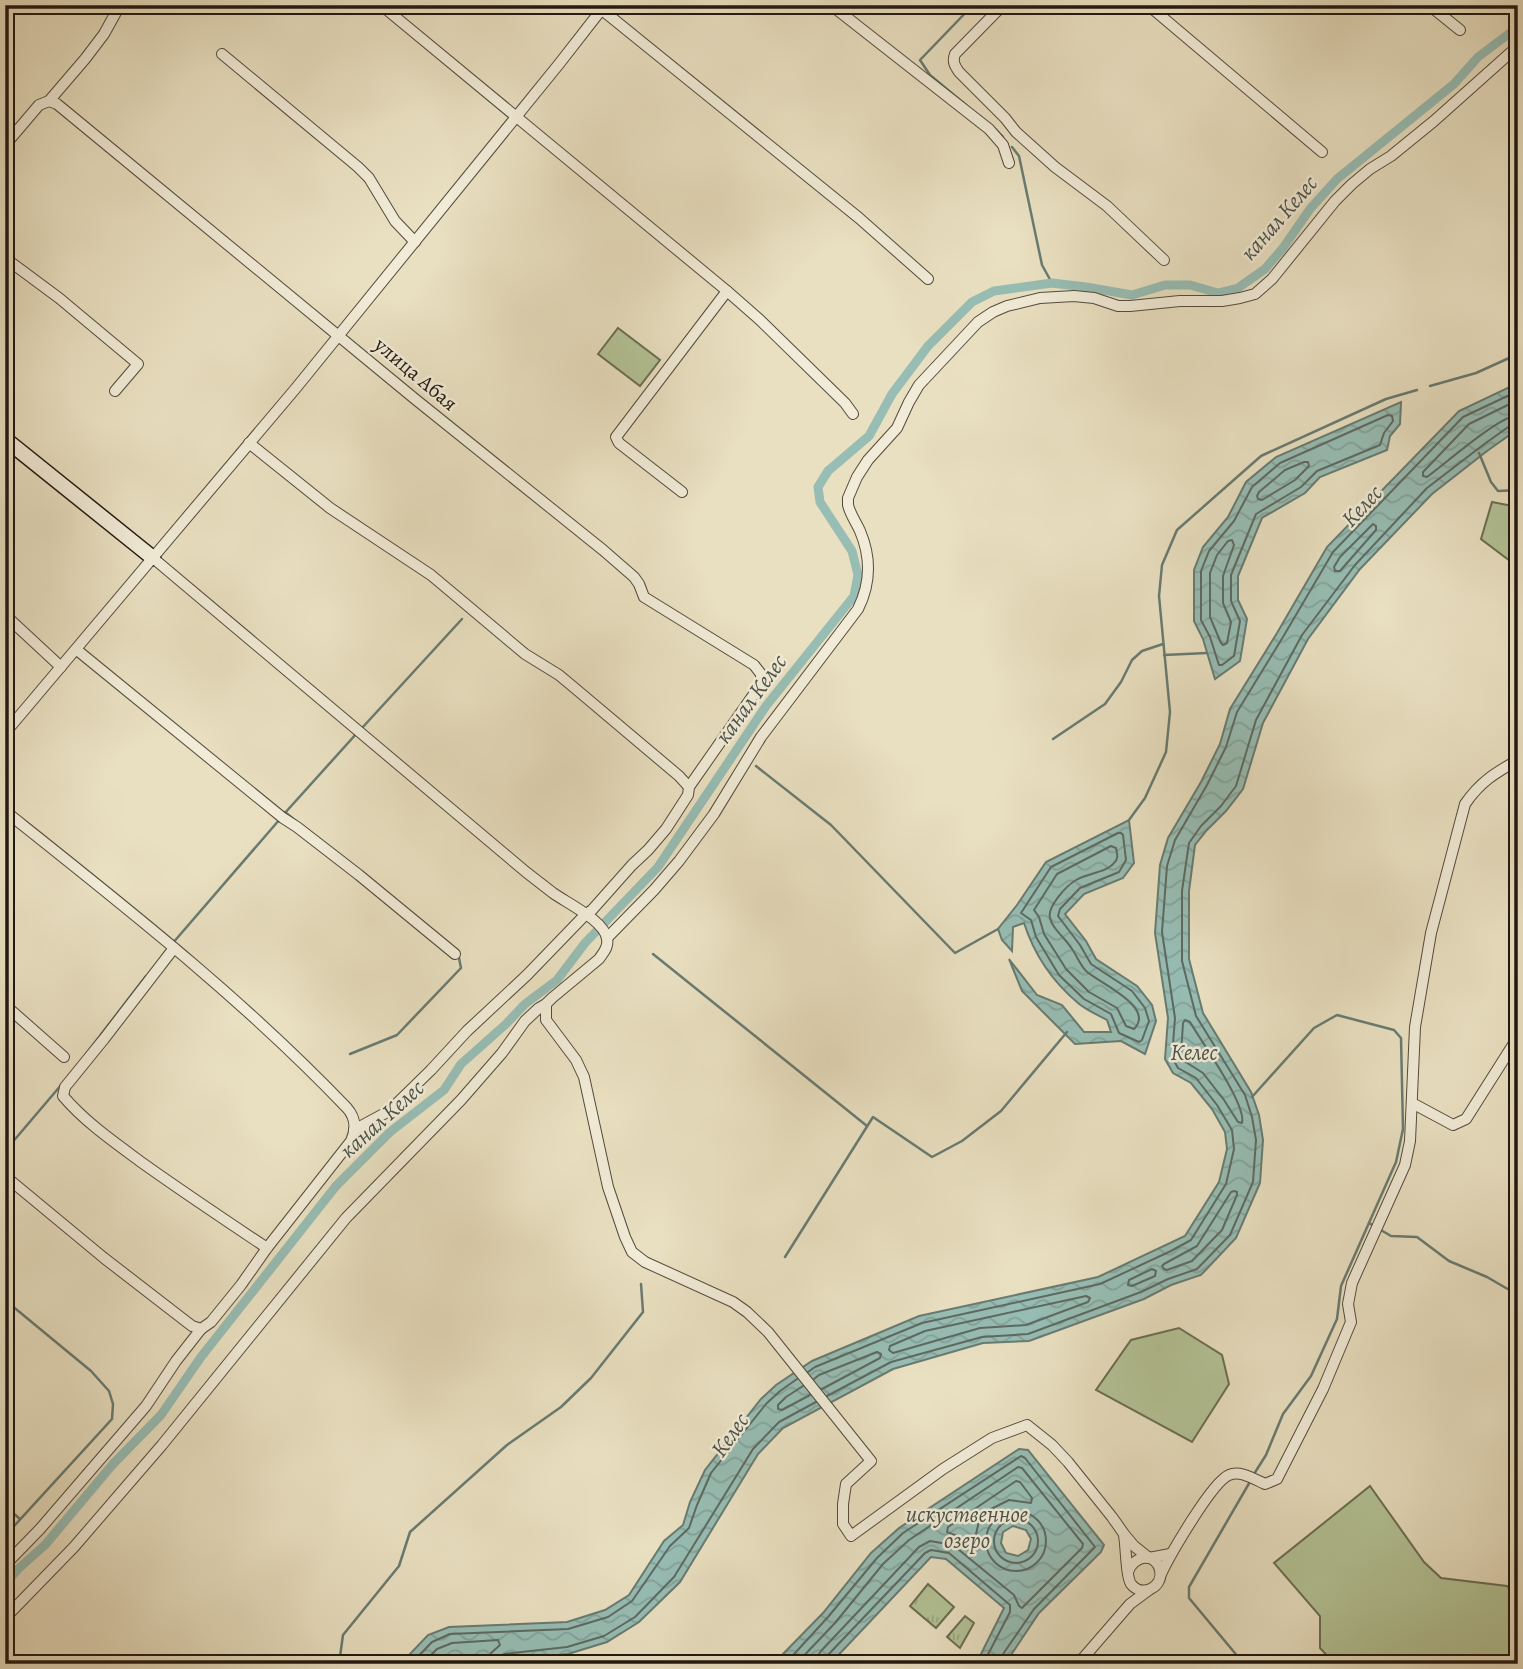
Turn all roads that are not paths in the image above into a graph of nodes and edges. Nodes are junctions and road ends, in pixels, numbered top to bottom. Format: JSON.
{"nodes":[{"id":1,"x":120,"y":5,"type":"edge"},
{"id":2,"x":381,"y":5,"type":"edge"},
{"id":3,"x":831,"y":5,"type":"edge"},
{"id":4,"x":1003,"y":5,"type":"edge"},
{"id":5,"x":1147,"y":5,"type":"edge"},
{"id":6,"x":1429,"y":5,"type":"edge"},
{"id":7,"x":600,"y":7,"type":"edge"},
{"id":8,"x":1460,"y":30,"type":"dead end"},
{"id":9,"x":1518,"y":46,"type":"edge"},
{"id":10,"x":222,"y":54,"type":"dead end"},
{"id":11,"x":49,"y":101,"type":"junction"},
{"id":12,"x":515,"y":118,"type":"junction"},
{"id":13,"x":1016,"y":132,"type":"junction"},
{"id":14,"x":5,"y":145,"type":"edge"},
{"id":15,"x":1003,"y":145,"type":"junction"},
{"id":16,"x":1322,"y":152,"type":"dead end"},
{"id":17,"x":1009,"y":163,"type":"dead end"},
{"id":18,"x":415,"y":242,"type":"junction"},
{"id":19,"x":5,"y":258,"type":"edge"},
{"id":20,"x":1164,"y":260,"type":"dead end"},
{"id":21,"x":928,"y":279,"type":"dead end"},
{"id":22,"x":727,"y":291,"type":"junction"},
{"id":23,"x":339,"y":335,"type":"junction"},
{"id":24,"x":115,"y":391,"type":"dead end"},
{"id":25,"x":853,"y":414,"type":"dead end"},
{"id":26,"x":5,"y":439,"type":"edge"},
{"id":27,"x":249,"y":443,"type":"junction"},
{"id":28,"x":682,"y":492,"type":"dead end"},
{"id":29,"x":153,"y":558,"type":"junction"},
{"id":30,"x":5,"y":615,"type":"edge"},
{"id":31,"x":77,"y":650,"type":"junction"},
{"id":32,"x":61,"y":667,"type":"junction"},
{"id":33,"x":5,"y":733,"type":"edge"},
{"id":34,"x":1518,"y":760,"type":"edge"},
{"id":35,"x":690,"y":787,"type":"junction"},
{"id":36,"x":5,"y":811,"type":"edge"},
{"id":37,"x":589,"y":917,"type":"junction"},
{"id":38,"x":606,"y":934,"type":"junction"},
{"id":39,"x":171,"y":945,"type":"junction"},
{"id":40,"x":456,"y":954,"type":"dead end"},
{"id":41,"x":546,"y":1004,"type":"junction"},
{"id":42,"x":5,"y":1005,"type":"edge"},
{"id":43,"x":1518,"y":1037,"type":"edge"},
{"id":44,"x":64,"y":1057,"type":"dead end"},
{"id":45,"x":1412,"y":1102,"type":"junction"},
{"id":46,"x":354,"y":1130,"type":"junction"},
{"id":47,"x":5,"y":1176,"type":"edge"},
{"id":48,"x":267,"y":1248,"type":"junction"},
{"id":49,"x":201,"y":1329,"type":"junction"},
{"id":50,"x":1124,"y":1534,"type":"junction"},
{"id":51,"x":1170,"y":1554,"type":"junction"},
{"id":52,"x":1149,"y":1559,"type":"junction"},
{"id":53,"x":5,"y":1565,"type":"edge"},
{"id":54,"x":1161,"y":1574,"type":"junction"},
{"id":55,"x":1128,"y":1575,"type":"junction"},
{"id":56,"x":1149,"y":1590,"type":"junction"},
{"id":57,"x":1130,"y":1604,"type":"junction"},
{"id":58,"x":5,"y":1619,"type":"edge"},
{"id":59,"x":1078,"y":1664,"type":"edge"}],
"edges":[{"from":1,"to":11,"type":"street"},
{"from":2,"to":12,"type":"street"},
{"from":3,"to":15,"type":"street"},
{"from":4,"to":13,"type":"street"},
{"from":5,"to":16,"type":"street"},
{"from":6,"to":8,"type":"street"},
{"from":7,"to":12,"type":"street"},
{"from":7,"to":21,"type":"street"},
{"from":9,"to":38,"type":"street"},
{"from":10,"to":18,"type":"street"},
{"from":11,"to":14,"type":"street"},
{"from":11,"to":23,"type":"street","name":"улица Абая"},
{"from":12,"to":18,"type":"street"},
{"from":12,"to":22,"type":"street"},
{"from":13,"to":15,"type":"street"},
{"from":13,"to":20,"type":"street"},
{"from":15,"to":17,"type":"street"},
{"from":18,"to":23,"type":"street"},
{"from":19,"to":24,"type":"street"},
{"from":22,"to":25,"type":"street"},
{"from":22,"to":28,"type":"street"},
{"from":23,"to":27,"type":"street"},
{"from":23,"to":35,"type":"street","name":"улица Абая"},
{"from":26,"to":29,"type":"main road"},
{"from":27,"to":29,"type":"street"},
{"from":27,"to":35,"type":"street"},
{"from":29,"to":31,"type":"street"},
{"from":29,"to":37,"type":"street"},
{"from":30,"to":32,"type":"street"},
{"from":31,"to":32,"type":"street"},
{"from":31,"to":40,"type":"street"},
{"from":32,"to":33,"type":"street"},
{"from":34,"to":45,"type":"street"},
{"from":35,"to":37,"type":"street"},
{"from":36,"to":39,"type":"street"},
{"from":37,"to":38,"type":"street"},
{"from":37,"to":46,"type":"street"},
{"from":38,"to":41,"type":"street"},
{"from":39,"to":46,"type":"street"},
{"from":39,"to":48,"type":"street"},
{"from":41,"to":50,"type":"street"},
{"from":41,"to":58,"type":"street"},
{"from":42,"to":44,"type":"street"},
{"from":43,"to":45,"type":"street"},
{"from":45,"to":51,"type":"street"},
{"from":46,"to":48,"type":"street"},
{"from":47,"to":49,"type":"street"},
{"from":48,"to":49,"type":"street"},
{"from":49,"to":53,"type":"street"},
{"from":50,"to":52,"type":"street"},
{"from":50,"to":55,"type":"street"},
{"from":51,"to":52,"type":"street"},
{"from":51,"to":54,"type":"street"},
{"from":52,"to":54,"type":"street"},
{"from":52,"to":55,"type":"street"},
{"from":54,"to":56,"type":"street"},
{"from":55,"to":56,"type":"street"},
{"from":55,"to":57,"type":"street"},
{"from":56,"to":57,"type":"street"},
{"from":57,"to":59,"type":"street"}]}
